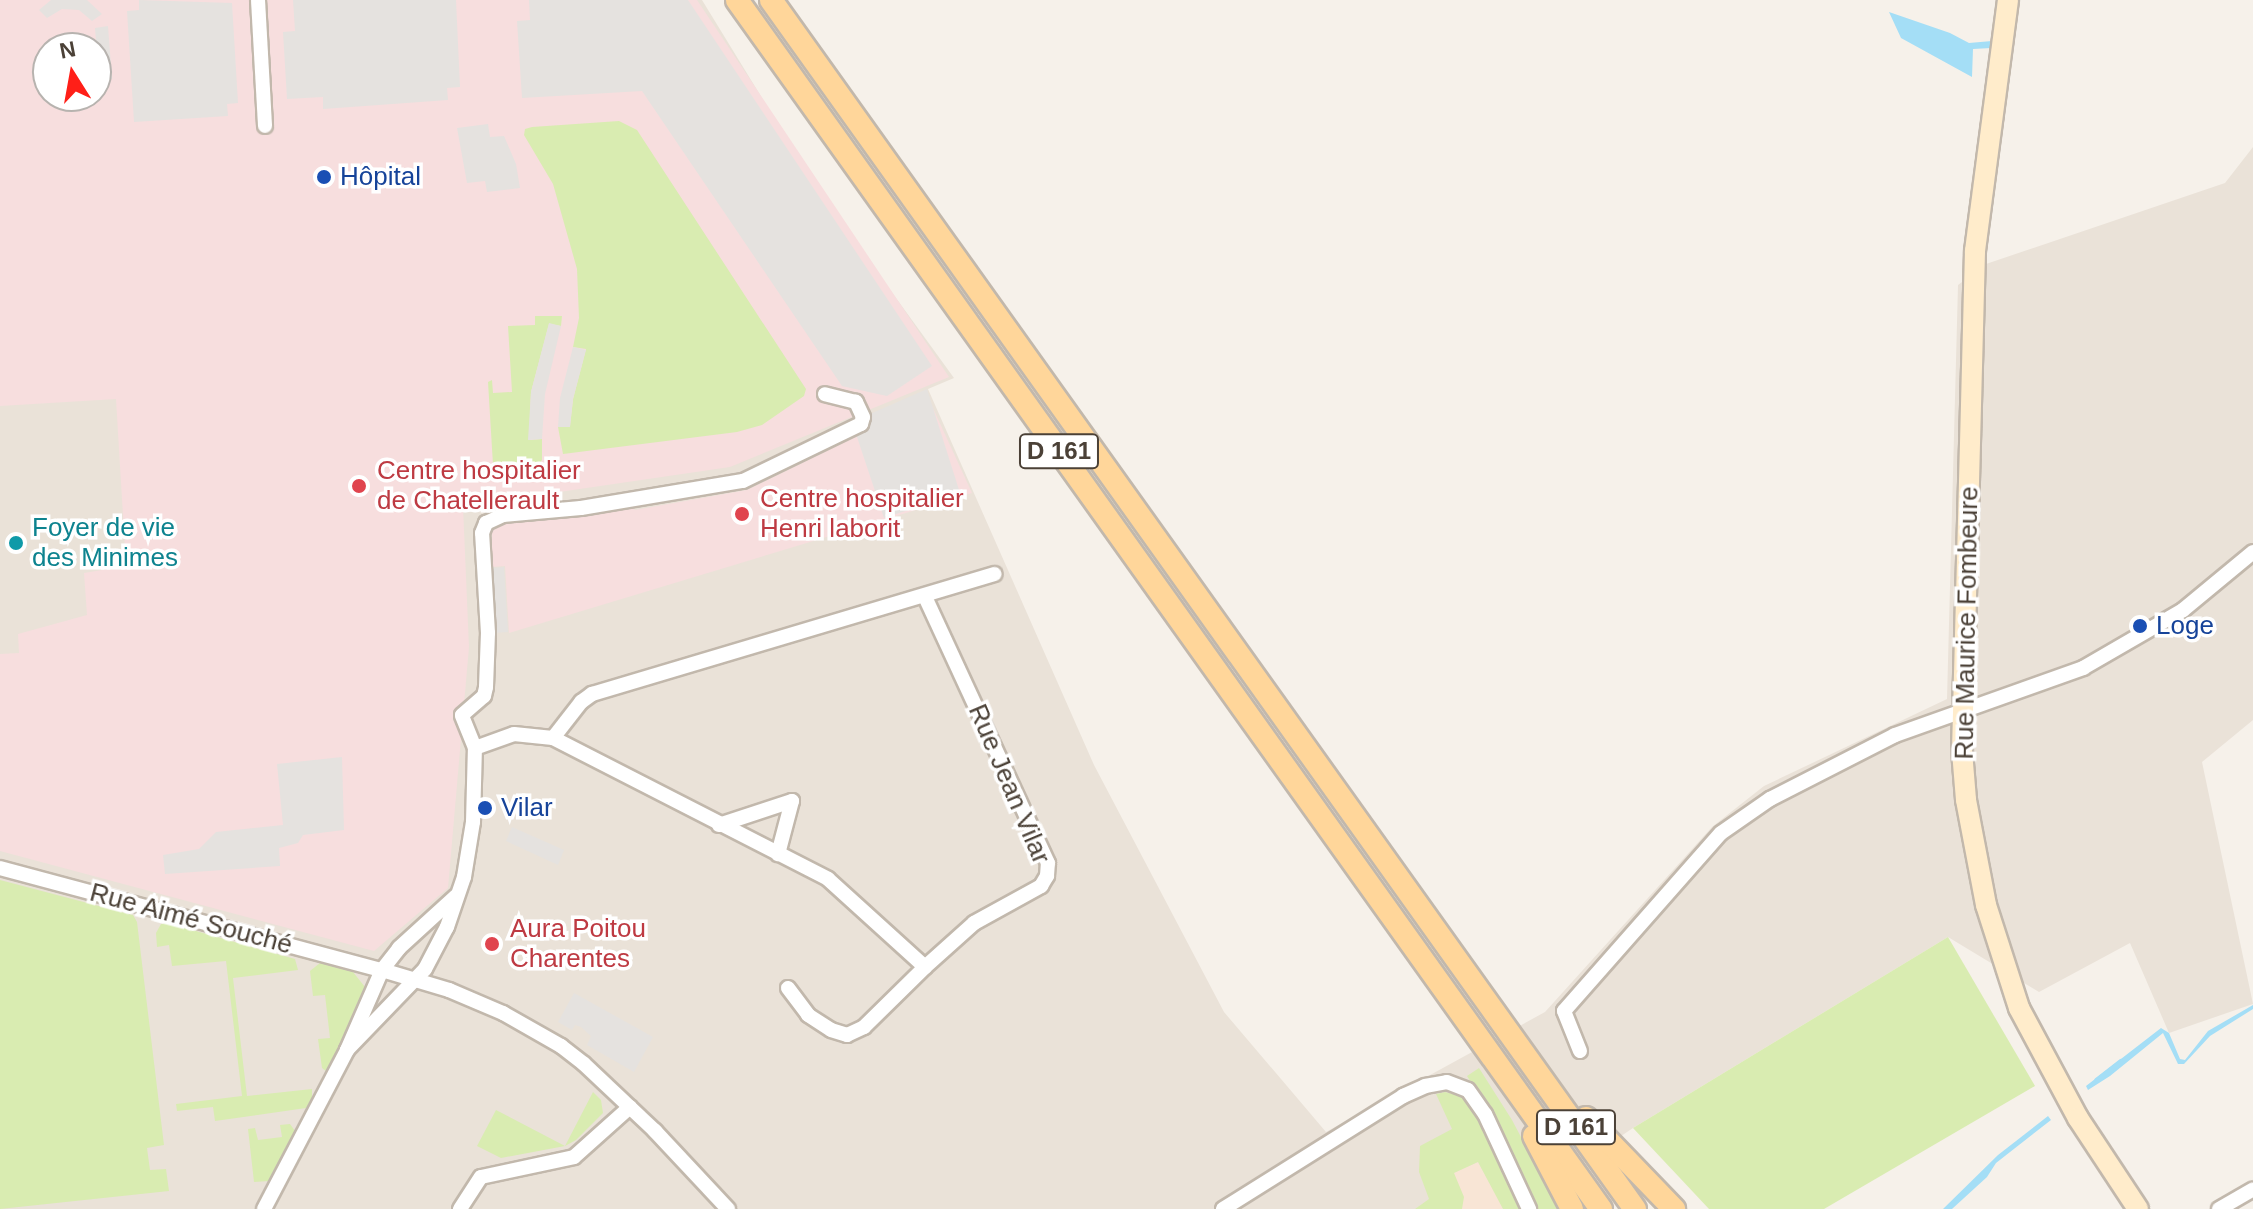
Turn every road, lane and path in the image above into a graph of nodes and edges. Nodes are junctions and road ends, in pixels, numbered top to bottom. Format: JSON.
{"nodes":[{"id":1,"x":258,"y":0,"type":"edge"},
{"id":2,"x":737,"y":0,"type":"edge"},
{"id":3,"x":771,"y":0,"type":"edge"},
{"id":4,"x":2008,"y":0,"type":"edge"},
{"id":5,"x":265,"y":126,"type":"dead end"},
{"id":6,"x":825,"y":394,"type":"dead end"},
{"id":7,"x":2253,"y":552,"type":"edge"},
{"id":8,"x":995,"y":574,"type":"dead end"},
{"id":9,"x":925,"y":597,"type":"junction"},
{"id":10,"x":1963,"y":709,"type":"junction"},
{"id":11,"x":553,"y":738,"type":"junction"},
{"id":12,"x":475,"y":748,"type":"junction"},
{"id":13,"x":719,"y":825,"type":"junction"},
{"id":14,"x":778,"y":854,"type":"junction"},
{"id":15,"x":0,"y":868,"type":"edge"},
{"id":16,"x":458,"y":894,"type":"junction"},
{"id":17,"x":925,"y":967,"type":"junction"},
{"id":18,"x":382,"y":970,"type":"junction"},
{"id":19,"x":415,"y":980,"type":"junction"},
{"id":20,"x":788,"y":988,"type":"dead end"},
{"id":21,"x":1518,"y":1045,"type":"junction"},
{"id":22,"x":347,"y":1050,"type":"junction"},
{"id":23,"x":1580,"y":1051,"type":"dead end"},
{"id":24,"x":1492,"y":1054,"type":"junction"},
{"id":25,"x":630,"y":1107,"type":"junction"},
{"id":26,"x":2253,"y":1189,"type":"edge"},
{"id":27,"x":267,"y":1207,"type":"edge"},
{"id":28,"x":460,"y":1209,"type":"edge"},
{"id":29,"x":728,"y":1209,"type":"edge"},
{"id":30,"x":1223,"y":1209,"type":"edge"},
{"id":31,"x":1529,"y":1209,"type":"edge"},
{"id":32,"x":1572,"y":1209,"type":"edge"},
{"id":33,"x":1601,"y":1209,"type":"edge"},
{"id":34,"x":1635,"y":1209,"type":"edge"},
{"id":35,"x":1674,"y":1209,"type":"edge"},
{"id":36,"x":2138,"y":1209,"type":"edge"},
{"id":37,"x":2219,"y":1209,"type":"edge"}],
"edges":[{"from":1,"to":5,"type":"street"},
{"from":2,"to":24,"type":"main road","number":"D 161"},
{"from":3,"to":21,"type":"main road","number":"D 161"},
{"from":4,"to":10,"type":"street","name":"Rue Maurice Fombeure"},
{"from":6,"to":12,"type":"street"},
{"from":7,"to":10,"type":"street"},
{"from":8,"to":9,"type":"street"},
{"from":9,"to":11,"type":"street"},
{"from":9,"to":17,"type":"street","name":"Rue Jean Vilar"},
{"from":10,"to":23,"type":"street"},
{"from":10,"to":36,"type":"street","name":"Rue Maurice Fombeure"},
{"from":11,"to":12,"type":"street"},
{"from":11,"to":13,"type":"street"},
{"from":12,"to":16,"type":"street"},
{"from":13,"to":14,"type":"street"},
{"from":13,"to":14,"type":"street"},
{"from":14,"to":17,"type":"street"},
{"from":15,"to":18,"type":"street","name":"Rue Aimé Souché"},
{"from":16,"to":18,"type":"street"},
{"from":16,"to":19,"type":"street"},
{"from":17,"to":20,"type":"street","name":"Rue Jean Vilar"},
{"from":18,"to":19,"type":"street","name":"Rue Aimé Souché"},
{"from":18,"to":22,"type":"street"},
{"from":19,"to":22,"type":"street"},
{"from":19,"to":25,"type":"street","name":"Rue Aimé Souché"},
{"from":21,"to":34,"type":"main road","number":"D 161"},
{"from":21,"to":35,"type":"main road"},
{"from":22,"to":27,"type":"street"},
{"from":24,"to":32,"type":"main road"},
{"from":24,"to":33,"type":"main road","number":"D 161"},
{"from":25,"to":28,"type":"street"},
{"from":25,"to":29,"type":"street","name":"Rue Aimé Souché"},
{"from":26,"to":37,"type":"street"},
{"from":30,"to":31,"type":"street"}]}
